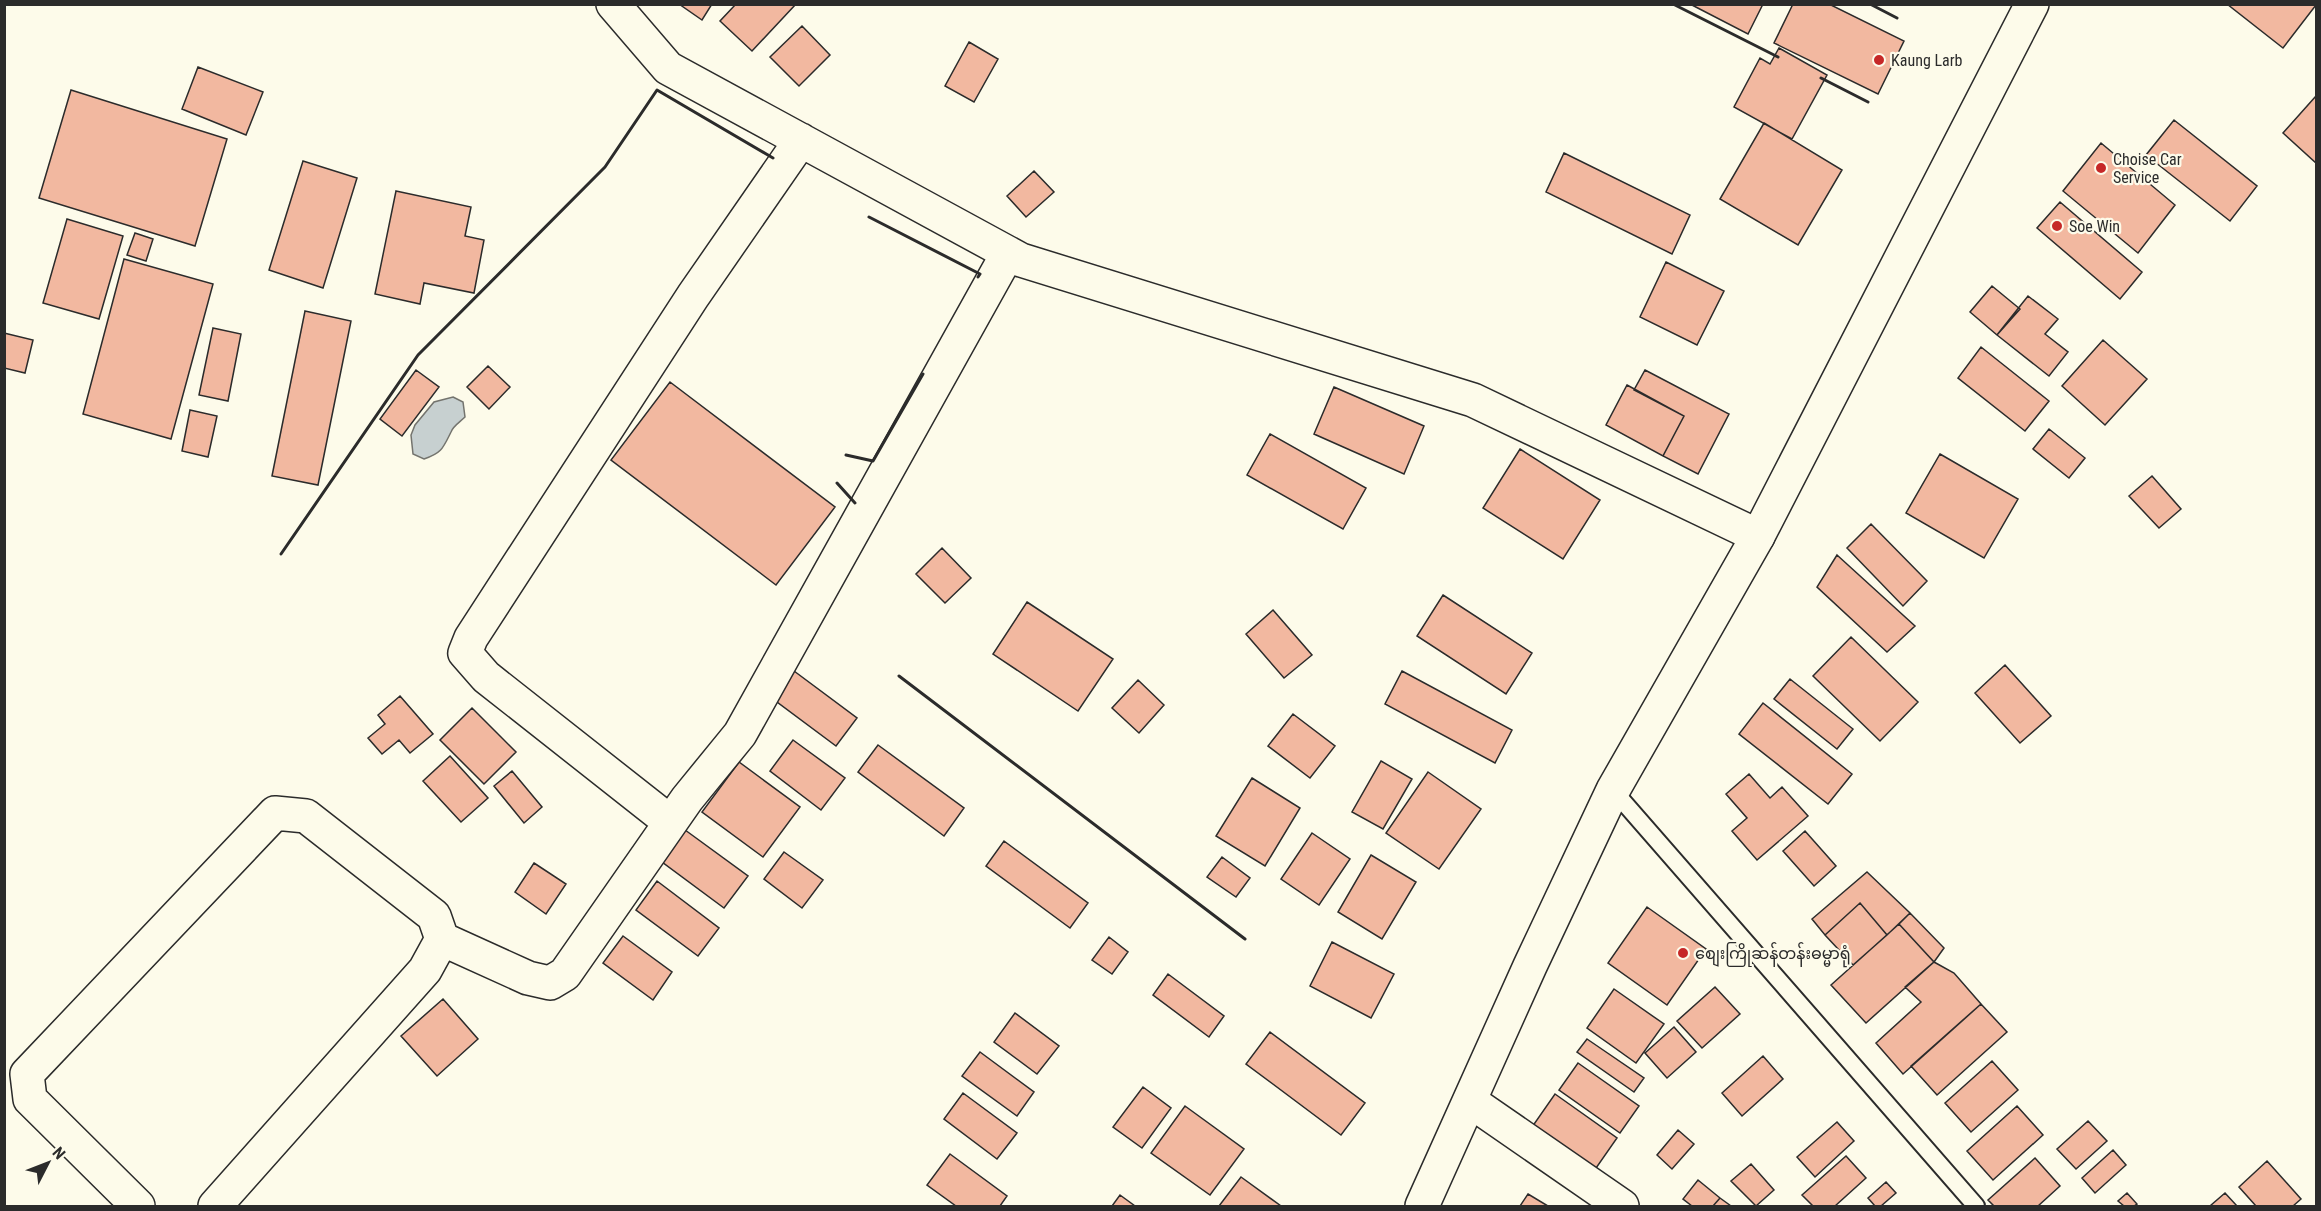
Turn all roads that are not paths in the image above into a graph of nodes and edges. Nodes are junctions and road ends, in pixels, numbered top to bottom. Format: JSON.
{"nodes":[{"id":1,"x":613,"y":4,"type":"edge"},
{"id":2,"x":2032,"y":4,"type":"edge"},
{"id":3,"x":801,"y":140,"type":"junction"},
{"id":4,"x":1008,"y":253,"type":"junction"},
{"id":5,"x":1758,"y":536,"type":"junction"},
{"id":6,"x":1613,"y":790,"type":"junction"},
{"id":7,"x":670,"y":822,"type":"junction"},
{"id":8,"x":442,"y":939,"type":"junction"},
{"id":9,"x":1470,"y":1101,"type":"junction"},
{"id":10,"x":138,"y":1206,"type":"edge"},
{"id":11,"x":215,"y":1206,"type":"edge"},
{"id":12,"x":1422,"y":1206,"type":"edge"},
{"id":13,"x":1622,"y":1206,"type":"edge"},
{"id":14,"x":1976,"y":1206,"type":"edge"}],
"edges":[{"from":1,"to":3,"type":"main road"},
{"from":2,"to":5,"type":"main road"},
{"from":3,"to":4,"type":"main road"},
{"from":3,"to":7,"type":"main road"},
{"from":4,"to":5,"type":"main road"},
{"from":4,"to":7,"type":"main road"},
{"from":5,"to":6,"type":"main road"},
{"from":6,"to":9,"type":"main road"},
{"from":6,"to":14,"type":"lane"},
{"from":7,"to":8,"type":"main road"},
{"from":8,"to":10,"type":"main road"},
{"from":8,"to":11,"type":"main road"},
{"from":9,"to":12,"type":"main road"},
{"from":9,"to":13,"type":"main road"}]}
